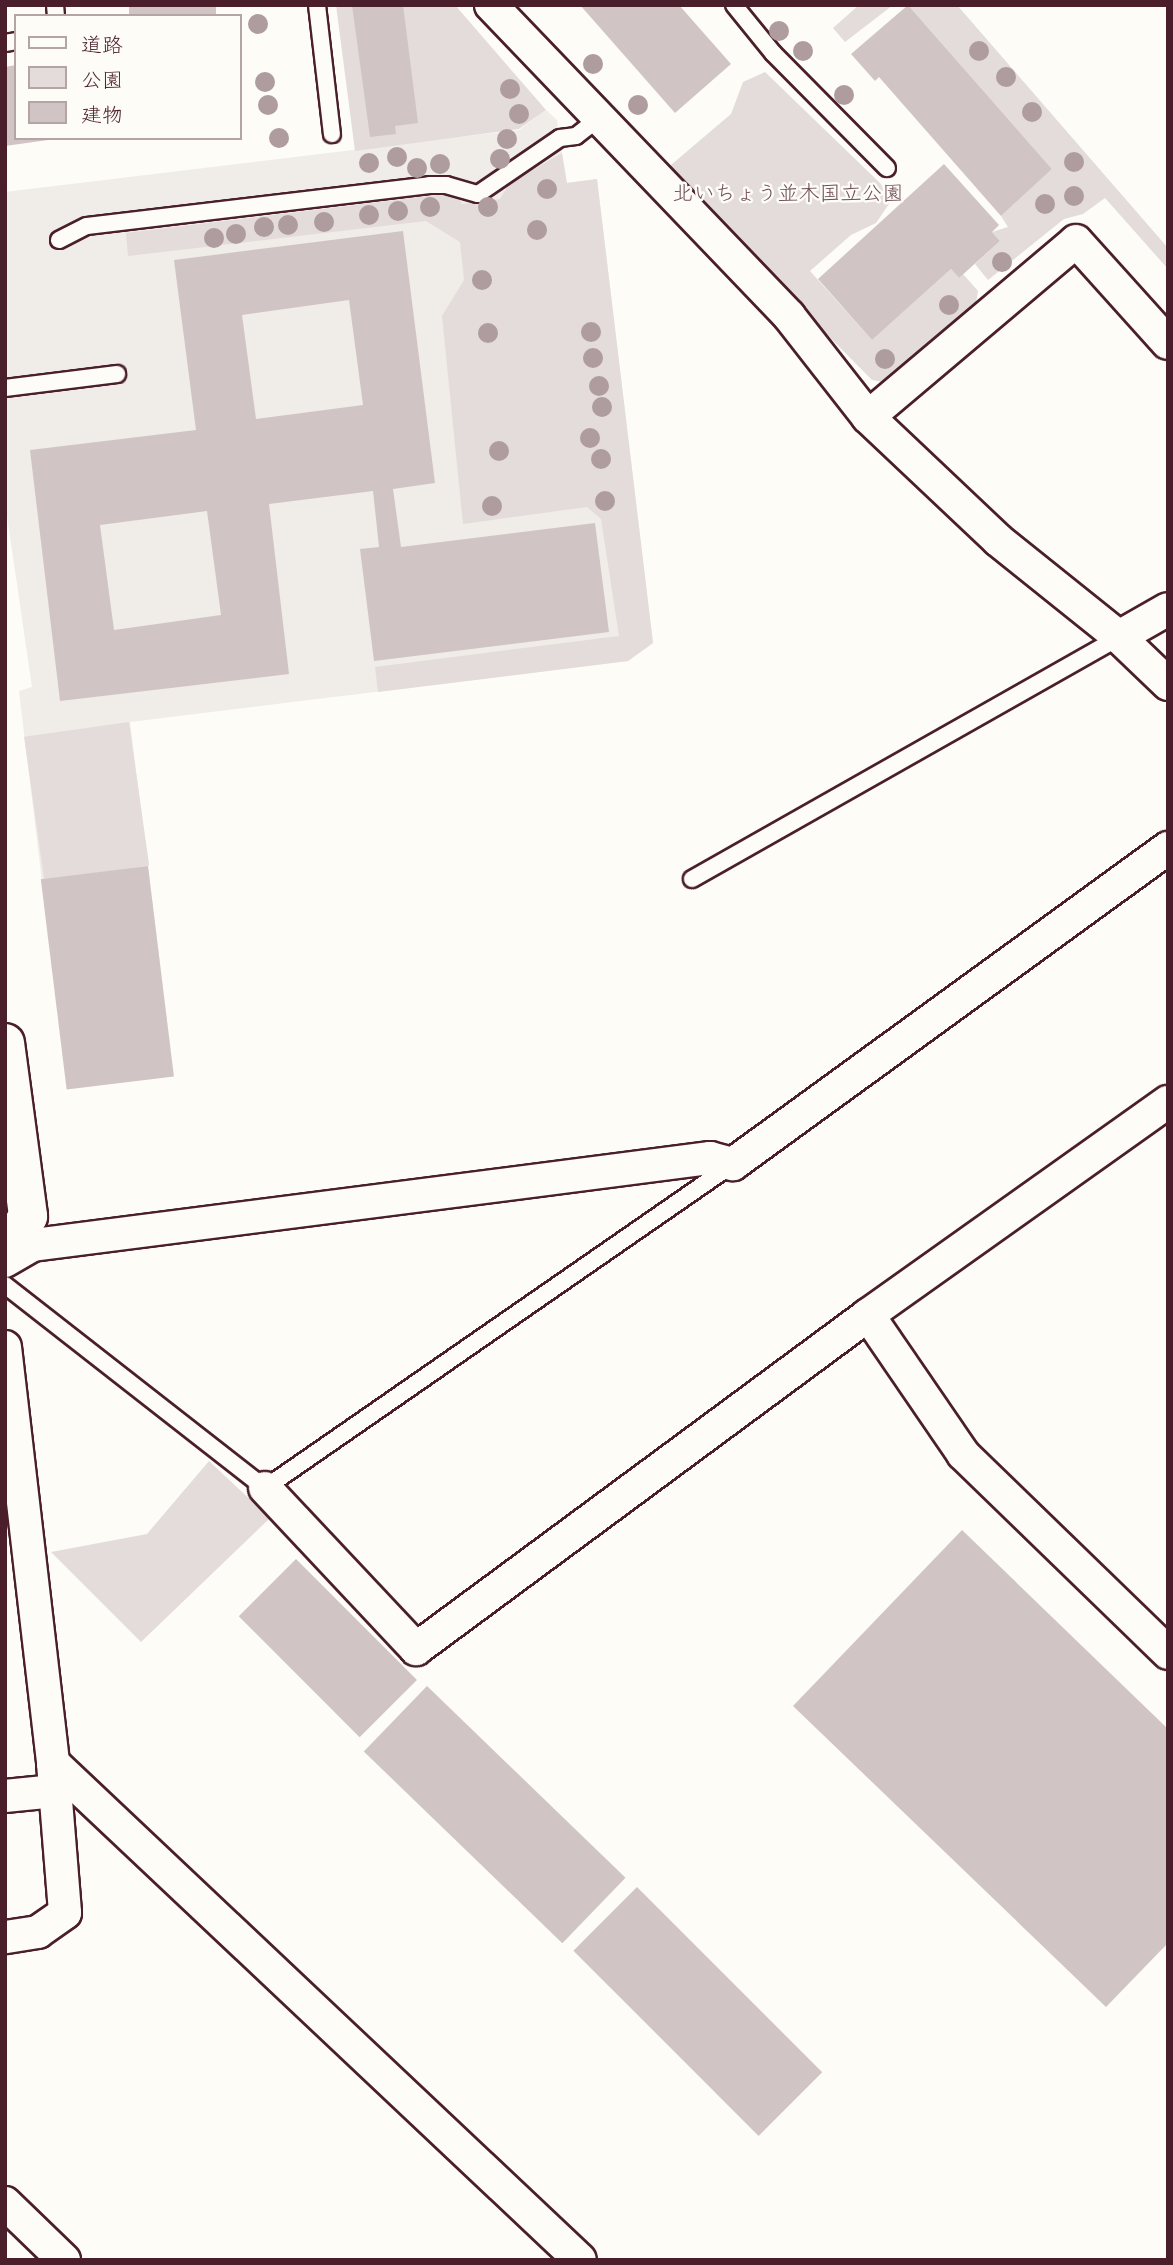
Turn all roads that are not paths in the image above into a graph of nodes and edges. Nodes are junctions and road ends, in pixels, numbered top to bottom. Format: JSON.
{"nodes":[{"id":1,"x":317,"y":5,"type":"edge"},
{"id":2,"x":491,"y":5,"type":"edge"},
{"id":3,"x":734,"y":5,"type":"edge"},
{"id":4,"x":599,"y":118,"type":"junction"},
{"id":5,"x":332,"y":134,"type":"dead end"},
{"id":6,"x":887,"y":168,"type":"dead end"},
{"id":7,"x":60,"y":240,"type":"dead end"},
{"id":8,"x":1168,"y":343,"type":"edge"},
{"id":9,"x":117,"y":374,"type":"dead end"},
{"id":10,"x":5,"y":388,"type":"edge"},
{"id":11,"x":867,"y":417,"type":"junction"},
{"id":12,"x":1168,"y":608,"type":"edge"},
{"id":13,"x":1119,"y":637,"type":"junction"},
{"id":14,"x":1168,"y":684,"type":"edge"},
{"id":15,"x":1168,"y":848,"type":"edge"},
{"id":16,"x":692,"y":879,"type":"dead end"},
{"id":17,"x":5,"y":1043,"type":"edge"},
{"id":18,"x":1168,"y":1102,"type":"edge"},
{"id":19,"x":733,"y":1164,"type":"junction"},
{"id":20,"x":5,"y":1253,"type":"edge"},
{"id":21,"x":5,"y":1261,"type":"edge"},
{"id":22,"x":5,"y":1285,"type":"edge"},
{"id":23,"x":868,"y":1315,"type":"junction"},
{"id":24,"x":5,"y":1346,"type":"edge"},
{"id":25,"x":265,"y":1488,"type":"junction"},
{"id":26,"x":1168,"y":1653,"type":"edge"},
{"id":27,"x":54,"y":1777,"type":"junction"},
{"id":28,"x":5,"y":1796,"type":"edge"},
{"id":29,"x":5,"y":1937,"type":"edge"},
{"id":30,"x":5,"y":2203,"type":"edge"},
{"id":31,"x":64,"y":2260,"type":"edge"},
{"id":32,"x":580,"y":2260,"type":"edge"}],
"edges":[{"from":1,"to":5,"type":"lane"},
{"from":2,"to":4,"type":"street"},
{"from":3,"to":6,"type":"lane"},
{"from":4,"to":7,"type":"lane"},
{"from":4,"to":11,"type":"street"},
{"from":8,"to":11,"type":"street"},
{"from":9,"to":10,"type":"lane"},
{"from":11,"to":13,"type":"street"},
{"from":12,"to":13,"type":"street"},
{"from":13,"to":14,"type":"street"},
{"from":13,"to":16,"type":"lane"},
{"from":15,"to":19,"type":"street"},
{"from":17,"to":20,"type":"main road"},
{"from":18,"to":23,"type":"street"},
{"from":19,"to":21,"type":"street"},
{"from":19,"to":25,"type":"lane"},
{"from":22,"to":25,"type":"lane"},
{"from":23,"to":25,"type":"street"},
{"from":23,"to":26,"type":"street"},
{"from":24,"to":27,"type":"street"},
{"from":27,"to":28,"type":"street"},
{"from":27,"to":29,"type":"street"},
{"from":27,"to":32,"type":"street"},
{"from":30,"to":31,"type":"street"}]}
